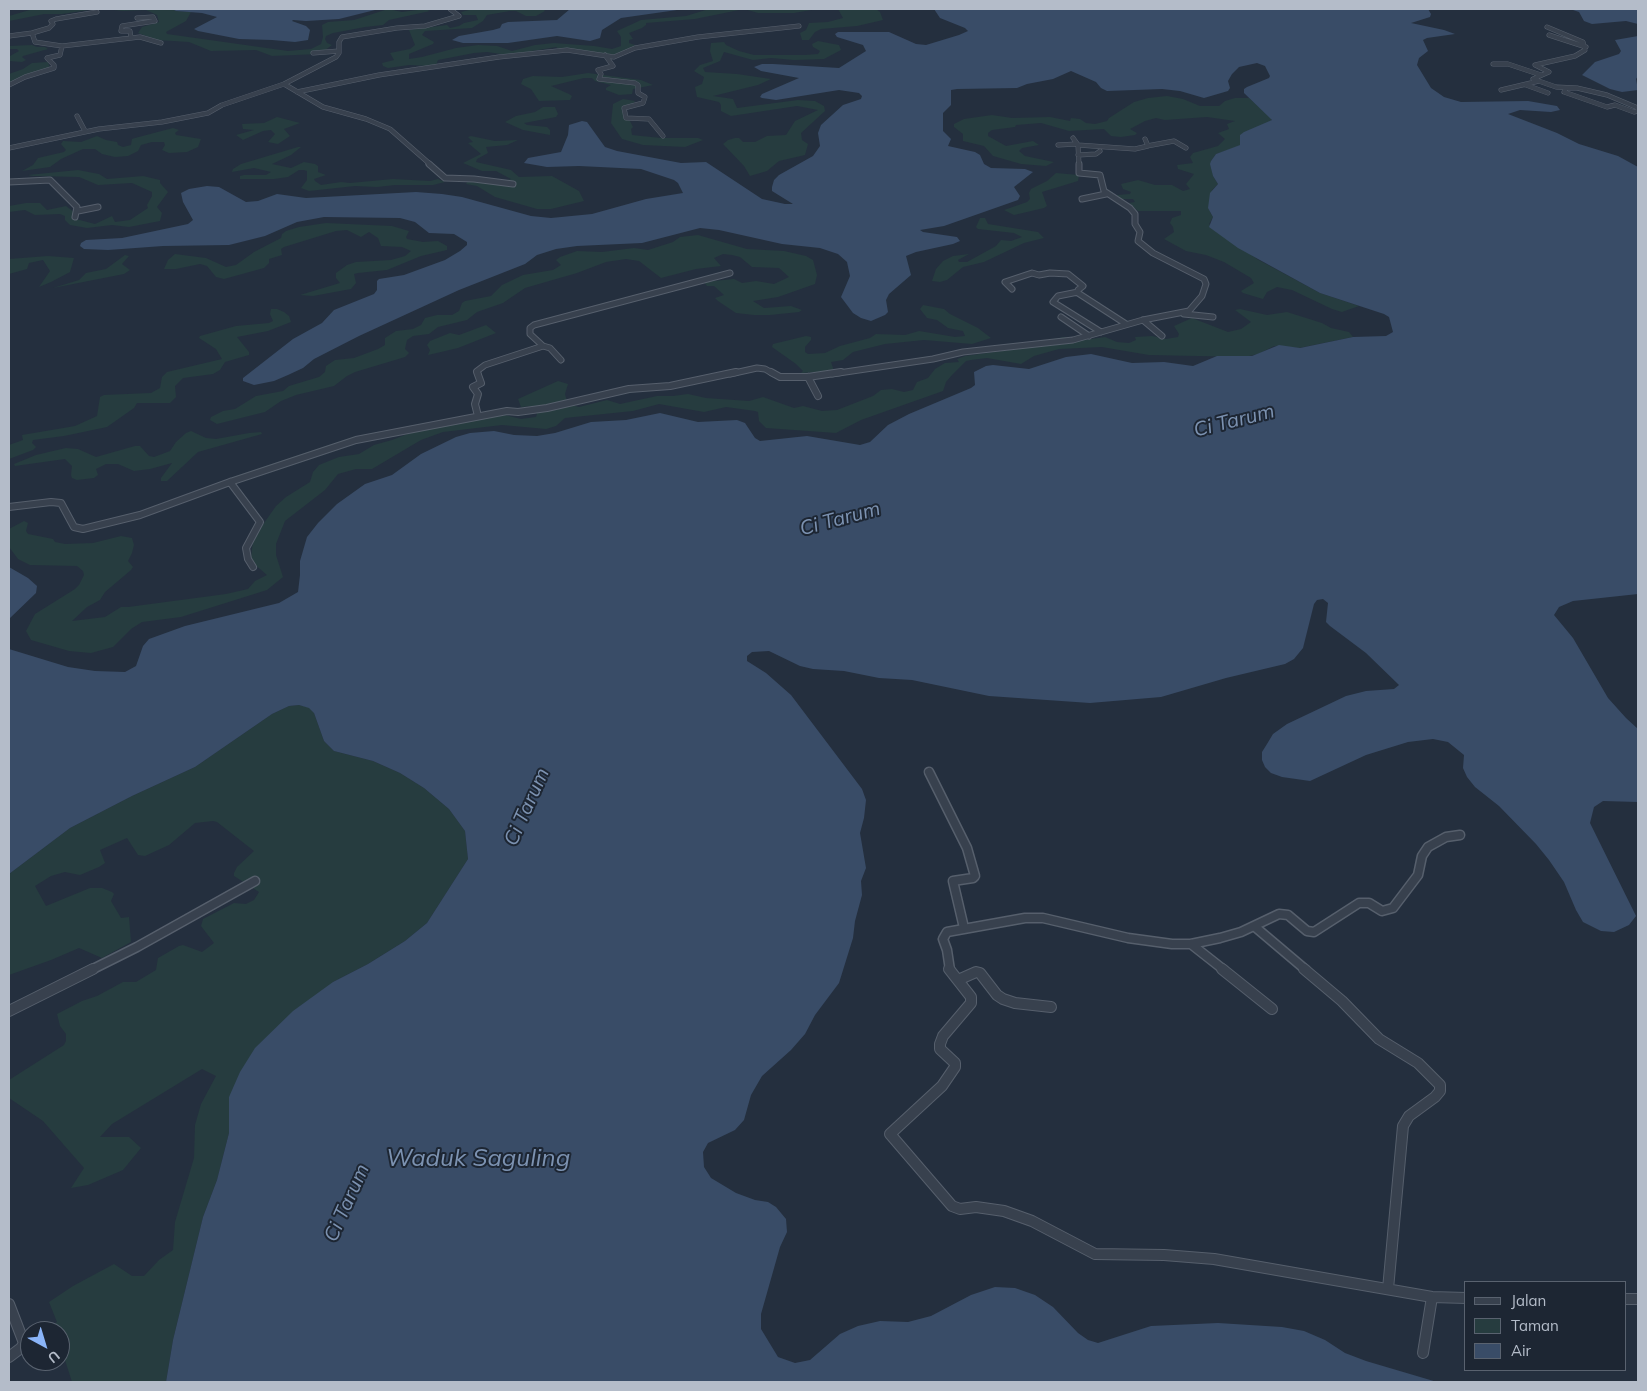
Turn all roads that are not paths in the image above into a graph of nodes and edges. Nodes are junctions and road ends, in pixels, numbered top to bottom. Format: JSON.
{"nodes":[{"id":1,"x":450,"y":9,"type":"edge"},
{"id":2,"x":97,"y":12,"type":"dead end"},
{"id":3,"x":137,"y":18,"type":"dead end"},
{"id":4,"x":799,"y":26,"type":"dead end"},
{"id":5,"x":1547,"y":26,"type":"dead end"},
{"id":6,"x":32,"y":34,"type":"junction"},
{"id":7,"x":1548,"y":34,"type":"dead end"},
{"id":8,"x":9,"y":36,"type":"edge"},
{"id":9,"x":131,"y":38,"type":"junction"},
{"id":10,"x":160,"y":43,"type":"dead end"},
{"id":11,"x":62,"y":46,"type":"junction"},
{"id":12,"x":1586,"y":47,"type":"junction"},
{"id":13,"x":339,"y":51,"type":"junction"},
{"id":14,"x":312,"y":53,"type":"dead end"},
{"id":15,"x":605,"y":55,"type":"junction"},
{"id":16,"x":1493,"y":64,"type":"dead end"},
{"id":17,"x":1541,"y":75,"type":"junction"},
{"id":18,"x":1539,"y":81,"type":"junction"},
{"id":19,"x":284,"y":84,"type":"junction"},
{"id":20,"x":9,"y":85,"type":"edge"},
{"id":21,"x":1526,"y":85,"type":"junction"},
{"id":22,"x":1566,"y":88,"type":"junction"},
{"id":23,"x":1501,"y":90,"type":"dead end"},
{"id":24,"x":297,"y":92,"type":"junction"},
{"id":25,"x":1548,"y":93,"type":"dead end"},
{"id":26,"x":1638,"y":110,"type":"edge"},
{"id":27,"x":77,"y":116,"type":"dead end"},
{"id":28,"x":84,"y":131,"type":"junction"},
{"id":29,"x":663,"y":136,"type":"dead end"},
{"id":30,"x":1073,"y":138,"type":"dead end"},
{"id":31,"x":1145,"y":139,"type":"dead end"},
{"id":32,"x":1077,"y":144,"type":"junction"},
{"id":33,"x":1058,"y":145,"type":"dead end"},
{"id":34,"x":1147,"y":146,"type":"junction"},
{"id":35,"x":9,"y":148,"type":"edge"},
{"id":36,"x":1186,"y":148,"type":"dead end"},
{"id":37,"x":1100,"y":151,"type":"dead end"},
{"id":38,"x":1078,"y":155,"type":"junction"},
{"id":39,"x":9,"y":182,"type":"edge"},
{"id":40,"x":513,"y":184,"type":"dead end"},
{"id":41,"x":1106,"y":194,"type":"junction"},
{"id":42,"x":1082,"y":199,"type":"dead end"},
{"id":43,"x":98,"y":207,"type":"dead end"},
{"id":44,"x":78,"y":211,"type":"junction"},
{"id":45,"x":75,"y":217,"type":"dead end"},
{"id":46,"x":730,"y":273,"type":"dead end"},
{"id":47,"x":1012,"y":289,"type":"dead end"},
{"id":48,"x":1078,"y":292,"type":"junction"},
{"id":49,"x":1184,"y":314,"type":"junction"},
{"id":50,"x":1061,"y":317,"type":"dead end"},
{"id":51,"x":1213,"y":317,"type":"dead end"},
{"id":52,"x":1143,"y":320,"type":"junction"},
{"id":53,"x":1126,"y":324,"type":"junction"},
{"id":54,"x":1101,"y":332,"type":"junction"},
{"id":55,"x":1089,"y":336,"type":"junction"},
{"id":56,"x":1162,"y":336,"type":"dead end"},
{"id":57,"x":543,"y":346,"type":"junction"},
{"id":58,"x":561,"y":360,"type":"dead end"},
{"id":59,"x":808,"y":377,"type":"junction"},
{"id":60,"x":818,"y":396,"type":"dead end"},
{"id":61,"x":478,"y":416,"type":"junction"},
{"id":62,"x":230,"y":482,"type":"junction"},
{"id":63,"x":9,"y":507,"type":"edge"},
{"id":64,"x":253,"y":567,"type":"dead end"},
{"id":65,"x":929,"y":772,"type":"dead end"},
{"id":66,"x":1460,"y":835,"type":"dead end"},
{"id":67,"x":255,"y":881,"type":"dead end"},
{"id":68,"x":1254,"y":926,"type":"junction"},
{"id":69,"x":964,"y":928,"type":"junction"},
{"id":70,"x":1191,"y":944,"type":"junction"},
{"id":71,"x":958,"y":980,"type":"junction"},
{"id":72,"x":1050,"y":1007,"type":"dead end"},
{"id":73,"x":1272,"y":1008,"type":"dead end"},
{"id":74,"x":9,"y":1012,"type":"edge"},
{"id":75,"x":1388,"y":1289,"type":"junction"},
{"id":76,"x":1432,"y":1296,"type":"junction"},
{"id":77,"x":1464,"y":1298,"type":"edge"},
{"id":78,"x":9,"y":1304,"type":"edge"},
{"id":79,"x":1423,"y":1353,"type":"dead end"},
{"id":80,"x":9,"y":1357,"type":"edge"}],
"edges":[{"from":1,"to":13,"type":"street"},
{"from":2,"to":6,"type":"street"},
{"from":3,"to":9,"type":"street"},
{"from":4,"to":15,"type":"street"},
{"from":5,"to":12,"type":"street"},
{"from":6,"to":8,"type":"street"},
{"from":6,"to":11,"type":"street"},
{"from":7,"to":12,"type":"street"},
{"from":9,"to":10,"type":"street"},
{"from":9,"to":11,"type":"street"},
{"from":11,"to":20,"type":"street"},
{"from":12,"to":17,"type":"street"},
{"from":13,"to":14,"type":"street"},
{"from":13,"to":19,"type":"street"},
{"from":15,"to":24,"type":"street"},
{"from":15,"to":29,"type":"street"},
{"from":16,"to":17,"type":"street"},
{"from":17,"to":18,"type":"street"},
{"from":18,"to":21,"type":"street"},
{"from":18,"to":22,"type":"street"},
{"from":19,"to":24,"type":"street"},
{"from":19,"to":28,"type":"street"},
{"from":21,"to":23,"type":"street"},
{"from":21,"to":25,"type":"street"},
{"from":22,"to":26,"type":"street"},
{"from":22,"to":26,"type":"street"},
{"from":24,"to":40,"type":"street"},
{"from":27,"to":28,"type":"street"},
{"from":28,"to":35,"type":"street"},
{"from":30,"to":32,"type":"street"},
{"from":31,"to":34,"type":"street"},
{"from":32,"to":33,"type":"street"},
{"from":32,"to":34,"type":"street"},
{"from":32,"to":38,"type":"street"},
{"from":34,"to":36,"type":"street"},
{"from":37,"to":38,"type":"street"},
{"from":38,"to":41,"type":"street"},
{"from":39,"to":44,"type":"street"},
{"from":41,"to":42,"type":"street"},
{"from":41,"to":49,"type":"street"},
{"from":43,"to":44,"type":"street"},
{"from":44,"to":45,"type":"street"},
{"from":46,"to":57,"type":"street"},
{"from":47,"to":48,"type":"street"},
{"from":48,"to":53,"type":"street"},
{"from":48,"to":54,"type":"street"},
{"from":49,"to":51,"type":"street"},
{"from":49,"to":52,"type":"street"},
{"from":50,"to":55,"type":"street"},
{"from":52,"to":53,"type":"street"},
{"from":52,"to":56,"type":"street"},
{"from":53,"to":54,"type":"street"},
{"from":54,"to":55,"type":"street"},
{"from":55,"to":59,"type":"street"},
{"from":57,"to":58,"type":"street"},
{"from":57,"to":61,"type":"street"},
{"from":59,"to":60,"type":"street"},
{"from":59,"to":61,"type":"street"},
{"from":61,"to":62,"type":"street"},
{"from":62,"to":63,"type":"street"},
{"from":62,"to":64,"type":"street"},
{"from":65,"to":69,"type":"street"},
{"from":66,"to":68,"type":"street"},
{"from":67,"to":74,"type":"street"},
{"from":68,"to":70,"type":"street"},
{"from":68,"to":75,"type":"street"},
{"from":69,"to":70,"type":"street"},
{"from":69,"to":71,"type":"street"},
{"from":70,"to":73,"type":"street"},
{"from":71,"to":72,"type":"street"},
{"from":71,"to":75,"type":"street"},
{"from":75,"to":76,"type":"street"},
{"from":76,"to":77,"type":"street"},
{"from":76,"to":79,"type":"street"},
{"from":78,"to":80,"type":"street"}]}
